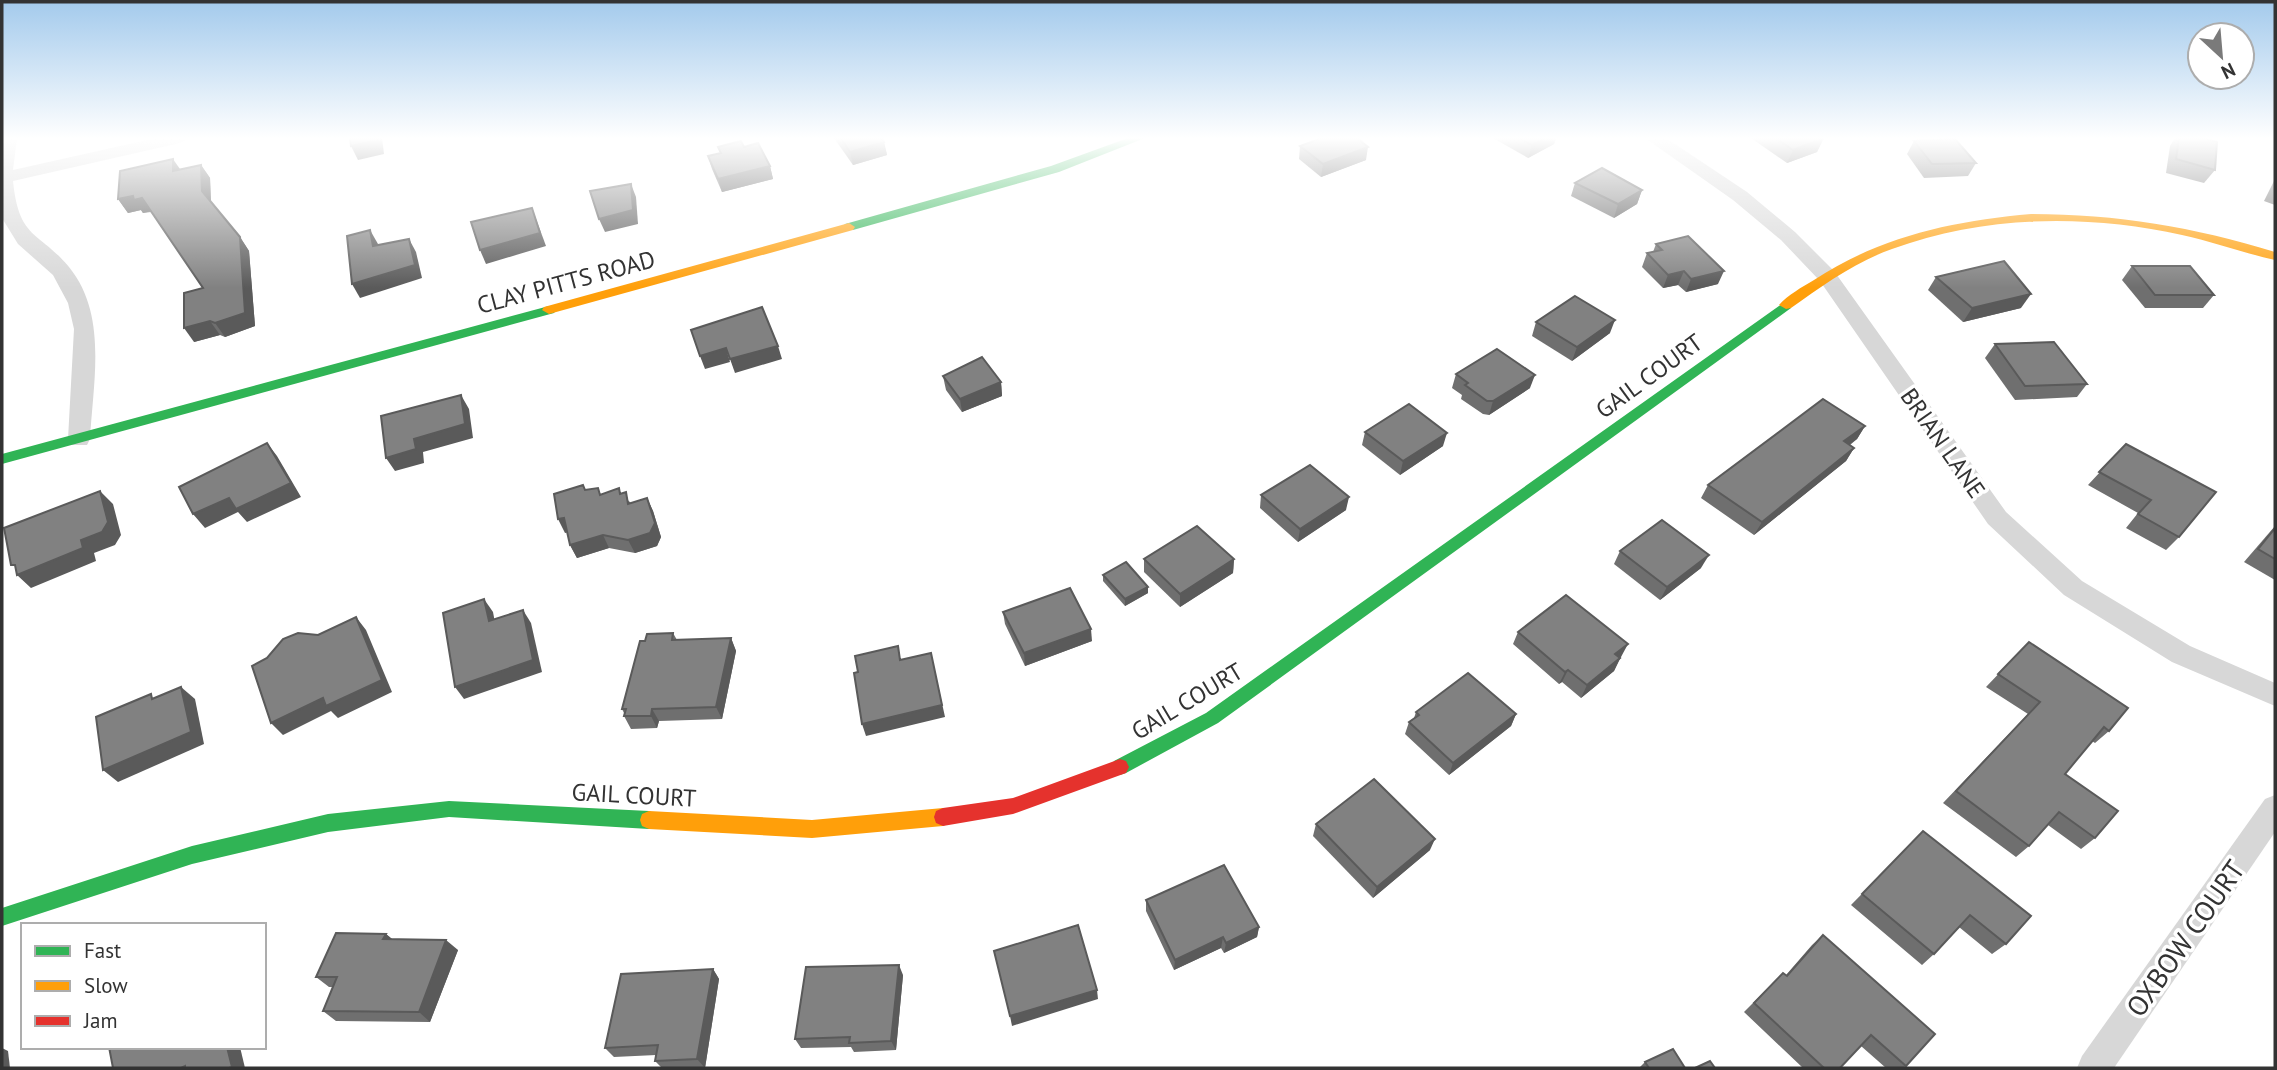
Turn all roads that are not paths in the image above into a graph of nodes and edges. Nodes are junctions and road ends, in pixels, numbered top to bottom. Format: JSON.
{"nodes":[{"id":1,"x":4,"y":188,"type":"edge"},
{"id":2,"x":985,"y":188,"type":"edge"},
{"id":3,"x":1728,"y":188,"type":"edge"},
{"id":4,"x":2275,"y":256,"type":"edge"},
{"id":5,"x":1827,"y":275,"type":"junction"},
{"id":6,"x":79,"y":439,"type":"junction"},
{"id":7,"x":2,"y":459,"type":"edge"},
{"id":8,"x":2275,"y":695,"type":"edge"},
{"id":9,"x":2275,"y":808,"type":"edge"},
{"id":10,"x":2,"y":917,"type":"edge"},
{"id":11,"x":2094,"y":1068,"type":"edge"}],
"edges":[{"from":1,"to":6,"type":"street"},
{"from":2,"to":6,"type":"street","name":"CLAY PITTS ROAD"},
{"from":3,"to":5,"type":"street","name":"BRIAN LANE"},
{"from":4,"to":5,"type":"street","name":"GAIL COURT"},
{"from":5,"to":8,"type":"street","name":"BRIAN LANE"},
{"from":5,"to":10,"type":"street","name":"GAIL COURT"},
{"from":6,"to":7,"type":"street","name":"CLAY PITTS ROAD"},
{"from":9,"to":11,"type":"street","name":"OXBOW COURT"}]}
